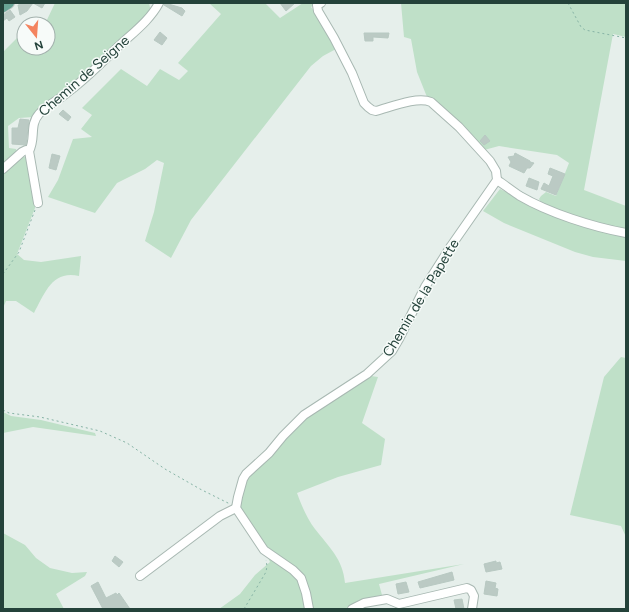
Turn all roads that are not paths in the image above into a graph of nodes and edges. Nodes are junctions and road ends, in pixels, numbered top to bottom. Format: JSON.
{"nodes":[{"id":1,"x":9,"y":3,"type":"edge"},
{"id":2,"x":160,"y":3,"type":"edge"},
{"id":3,"x":321,"y":3,"type":"edge"},
{"id":4,"x":3,"y":7,"type":"edge"},
{"id":5,"x":29,"y":151,"type":"junction"},
{"id":6,"x":3,"y":169,"type":"edge"},
{"id":7,"x":498,"y":178,"type":"junction"},
{"id":8,"x":38,"y":204,"type":"road end"},
{"id":9,"x":626,"y":233,"type":"edge"},
{"id":10,"x":236,"y":508,"type":"junction"},
{"id":11,"x":140,"y":576,"type":"dead end"},
{"id":12,"x":309,"y":609,"type":"edge"},
{"id":13,"x":352,"y":609,"type":"edge"},
{"id":14,"x":472,"y":609,"type":"edge"}],
"edges":[{"from":1,"to":4,"type":"main road"},
{"from":2,"to":5,"type":"street","name":"Chemin de Seigne"},
{"from":3,"to":7,"type":"street"},
{"from":5,"to":6,"type":"street"},
{"from":5,"to":8,"type":"street"},
{"from":7,"to":9,"type":"street"},
{"from":7,"to":10,"type":"street","name":"Chemin de la Papette"},
{"from":10,"to":11,"type":"street"},
{"from":10,"to":12,"type":"street"},
{"from":13,"to":14,"type":"street"}]}
